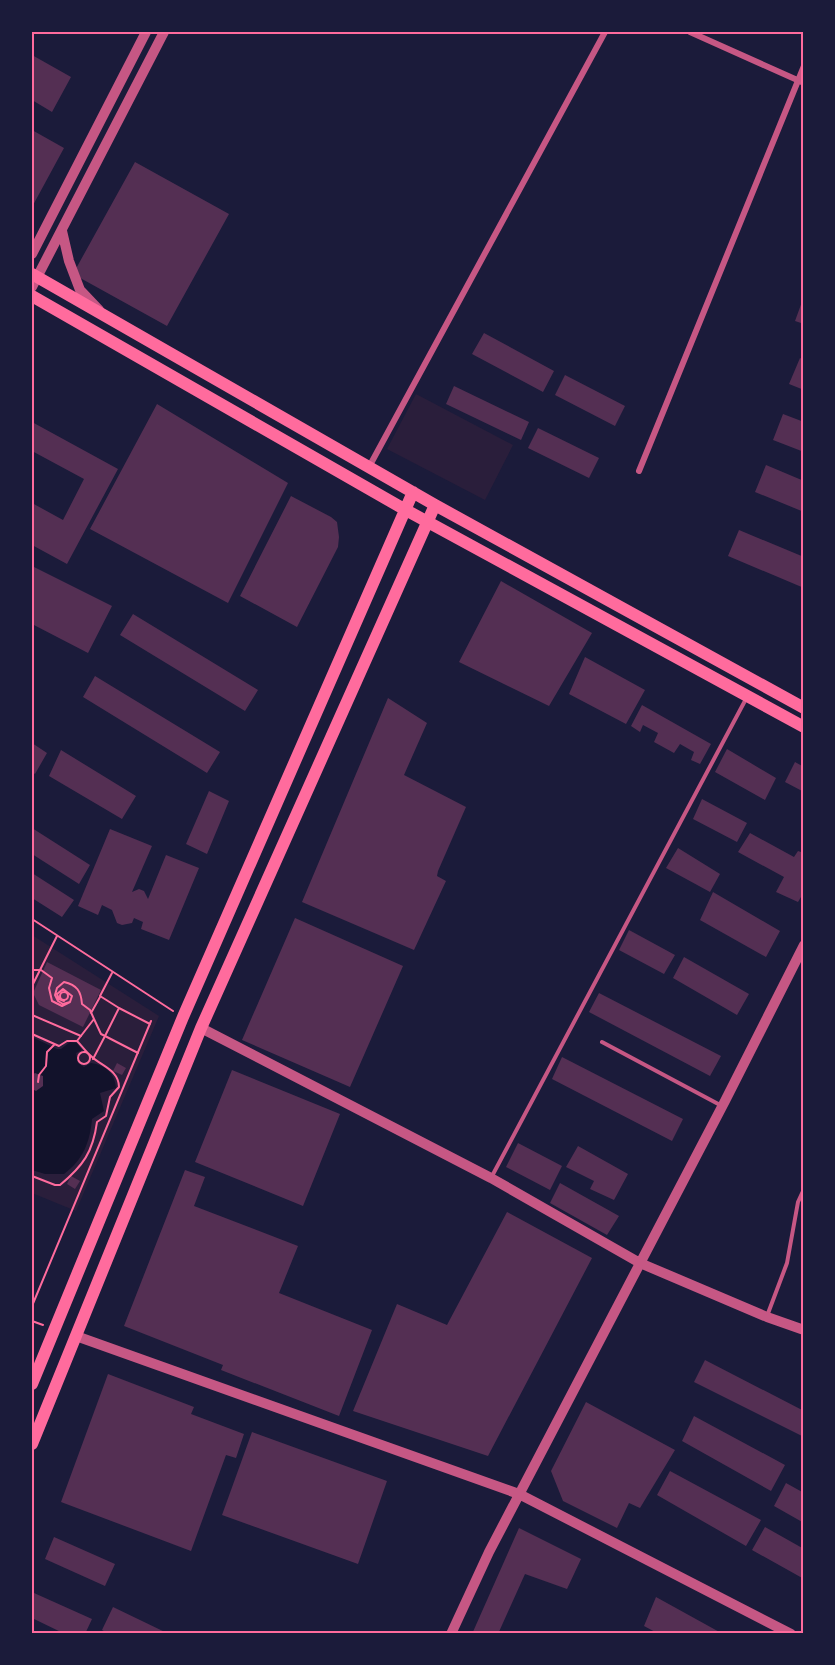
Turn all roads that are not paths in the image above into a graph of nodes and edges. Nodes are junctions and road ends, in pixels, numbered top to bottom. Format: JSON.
{"nodes":[{"id":1,"x":146,"y":32,"type":"edge"},
{"id":2,"x":164,"y":32,"type":"edge"},
{"id":3,"x":605,"y":32,"type":"edge"},
{"id":4,"x":690,"y":32,"type":"edge"},
{"id":5,"x":804,"y":66,"type":"edge"},
{"id":6,"x":801,"y":82,"type":"edge"},
{"id":7,"x":47,"y":225,"type":"junction"},
{"id":8,"x":62,"y":231,"type":"junction"},
{"id":9,"x":32,"y":235,"type":"edge"},
{"id":10,"x":32,"y":254,"type":"edge"},
{"id":11,"x":33,"y":279,"type":"edge"},
{"id":12,"x":32,"y":296,"type":"edge"},
{"id":13,"x":107,"y":318,"type":"junction"},
{"id":14,"x":369,"y":468,"type":"junction"},
{"id":15,"x":639,"y":471,"type":"dead end"},
{"id":16,"x":413,"y":492,"type":"junction"},
{"id":17,"x":435,"y":505,"type":"junction"},
{"id":18,"x":404,"y":509,"type":"junction"},
{"id":19,"x":426,"y":521,"type":"junction"},
{"id":20,"x":747,"y":697,"type":"junction"},
{"id":21,"x":804,"y":708,"type":"edge"},
{"id":22,"x":804,"y":728,"type":"edge"},
{"id":23,"x":804,"y":945,"type":"edge"},
{"id":24,"x":201,"y":1028,"type":"junction"},
{"id":25,"x":602,"y":1042,"type":"dead end"},
{"id":26,"x":723,"y":1107,"type":"junction"},
{"id":27,"x":491,"y":1178,"type":"junction"},
{"id":28,"x":804,"y":1189,"type":"edge"},
{"id":29,"x":640,"y":1263,"type":"junction"},
{"id":30,"x":767,"y":1317,"type":"junction"},
{"id":31,"x":804,"y":1330,"type":"edge"},
{"id":32,"x":76,"y":1336,"type":"junction"},
{"id":33,"x":32,"y":1384,"type":"edge"},
{"id":34,"x":32,"y":1444,"type":"edge"},
{"id":35,"x":519,"y":1494,"type":"junction"},
{"id":36,"x":451,"y":1634,"type":"edge"},
{"id":37,"x":791,"y":1634,"type":"edge"}],
"edges":[{"from":1,"to":7,"type":"street"},
{"from":2,"to":8,"type":"street"},
{"from":3,"to":14,"type":"street"},
{"from":4,"to":6,"type":"street"},
{"from":5,"to":6,"type":"street"},
{"from":6,"to":15,"type":"street"},
{"from":7,"to":9,"type":"street"},
{"from":7,"to":10,"type":"street"},
{"from":8,"to":11,"type":"street"},
{"from":8,"to":13,"type":"street"},
{"from":11,"to":13,"type":"main road"},
{"from":12,"to":18,"type":"main road"},
{"from":13,"to":14,"type":"main road"},
{"from":14,"to":16,"type":"main road"},
{"from":16,"to":17,"type":"main road"},
{"from":16,"to":18,"type":"main road"},
{"from":17,"to":19,"type":"main road"},
{"from":17,"to":21,"type":"main road"},
{"from":18,"to":19,"type":"main road"},
{"from":18,"to":33,"type":"main road"},
{"from":19,"to":20,"type":"main road"},
{"from":19,"to":24,"type":"main road"},
{"from":20,"to":22,"type":"main road"},
{"from":20,"to":27,"type":"lane"},
{"from":23,"to":26,"type":"street"},
{"from":24,"to":27,"type":"street"},
{"from":24,"to":32,"type":"main road"},
{"from":25,"to":26,"type":"lane"},
{"from":26,"to":29,"type":"street"},
{"from":27,"to":29,"type":"street"},
{"from":28,"to":30,"type":"lane"},
{"from":29,"to":30,"type":"street"},
{"from":29,"to":35,"type":"street"},
{"from":30,"to":31,"type":"street"},
{"from":32,"to":34,"type":"main road"},
{"from":32,"to":35,"type":"street"},
{"from":35,"to":36,"type":"street"},
{"from":35,"to":37,"type":"street"}]}
